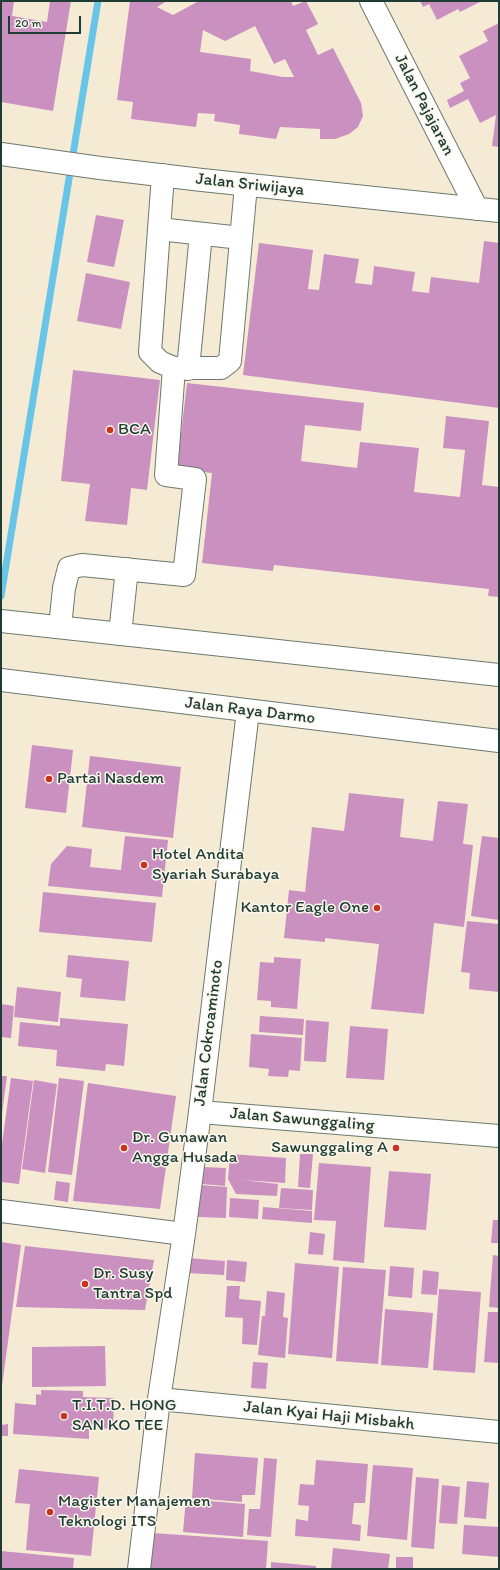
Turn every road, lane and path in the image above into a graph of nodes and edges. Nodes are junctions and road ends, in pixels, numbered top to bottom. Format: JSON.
{"nodes":[{"id":1,"x":371,"y":1,"type":"edge"},
{"id":2,"x":1,"y":154,"type":"edge"},
{"id":3,"x":163,"y":175,"type":"junction"},
{"id":4,"x":246,"y":185,"type":"junction"},
{"id":5,"x":477,"y":209,"type":"junction"},
{"id":6,"x":499,"y":211,"type":"edge"},
{"id":7,"x":159,"y":229,"type":"junction"},
{"id":8,"x":201,"y":234,"type":"junction"},
{"id":9,"x":241,"y":238,"type":"junction"},
{"id":10,"x":181,"y":368,"type":"junction"},
{"id":11,"x":127,"y":569,"type":"junction"},
{"id":12,"x":1,"y":621,"type":"edge"},
{"id":13,"x":50,"y":626,"type":"junction"},
{"id":14,"x":120,"y":634,"type":"junction"},
{"id":15,"x":499,"y":674,"type":"edge"},
{"id":16,"x":1,"y":680,"type":"edge"},
{"id":17,"x":248,"y":711,"type":"junction"},
{"id":18,"x":499,"y":741,"type":"edge"},
{"id":19,"x":200,"y":1112,"type":"junction"},
{"id":20,"x":499,"y":1136,"type":"edge"},
{"id":21,"x":1,"y":1211,"type":"edge"},
{"id":22,"x":184,"y":1234,"type":"junction"},
{"id":23,"x":159,"y":1399,"type":"junction"},
{"id":24,"x":499,"y":1432,"type":"edge"},
{"id":25,"x":139,"y":1569,"type":"edge"}],
"edges":[{"from":1,"to":5,"type":"street","name":"Jalan Pajajaran"},
{"from":2,"to":3,"type":"street","name":"Jalan Sriwijaya"},
{"from":3,"to":4,"type":"street","name":"Jalan Sriwijaya"},
{"from":3,"to":7,"type":"street"},
{"from":4,"to":5,"type":"street","name":"Jalan Sriwijaya"},
{"from":4,"to":9,"type":"street"},
{"from":5,"to":6,"type":"street","name":"Jalan Sriwijaya"},
{"from":7,"to":8,"type":"street"},
{"from":7,"to":10,"type":"street"},
{"from":8,"to":9,"type":"street"},
{"from":8,"to":10,"type":"street"},
{"from":9,"to":10,"type":"street"},
{"from":10,"to":11,"type":"street"},
{"from":11,"to":13,"type":"street"},
{"from":11,"to":14,"type":"street"},
{"from":12,"to":13,"type":"street"},
{"from":13,"to":14,"type":"street"},
{"from":14,"to":15,"type":"street"},
{"from":16,"to":17,"type":"street","name":"Jalan Raya Darmo"},
{"from":17,"to":18,"type":"street","name":"Jalan Raya Darmo"},
{"from":17,"to":19,"type":"street","name":"Jalan Cokroaminoto"},
{"from":19,"to":20,"type":"street","name":"Jalan Sawunggaling"},
{"from":19,"to":22,"type":"street","name":"Jalan Cokroaminoto"},
{"from":21,"to":22,"type":"street"},
{"from":22,"to":23,"type":"street","name":"Jalan Cokroaminoto"},
{"from":23,"to":24,"type":"street","name":"Jalan Kyai Haji Misbakh"},
{"from":23,"to":25,"type":"street","name":"Jalan Cokroaminoto"}]}
